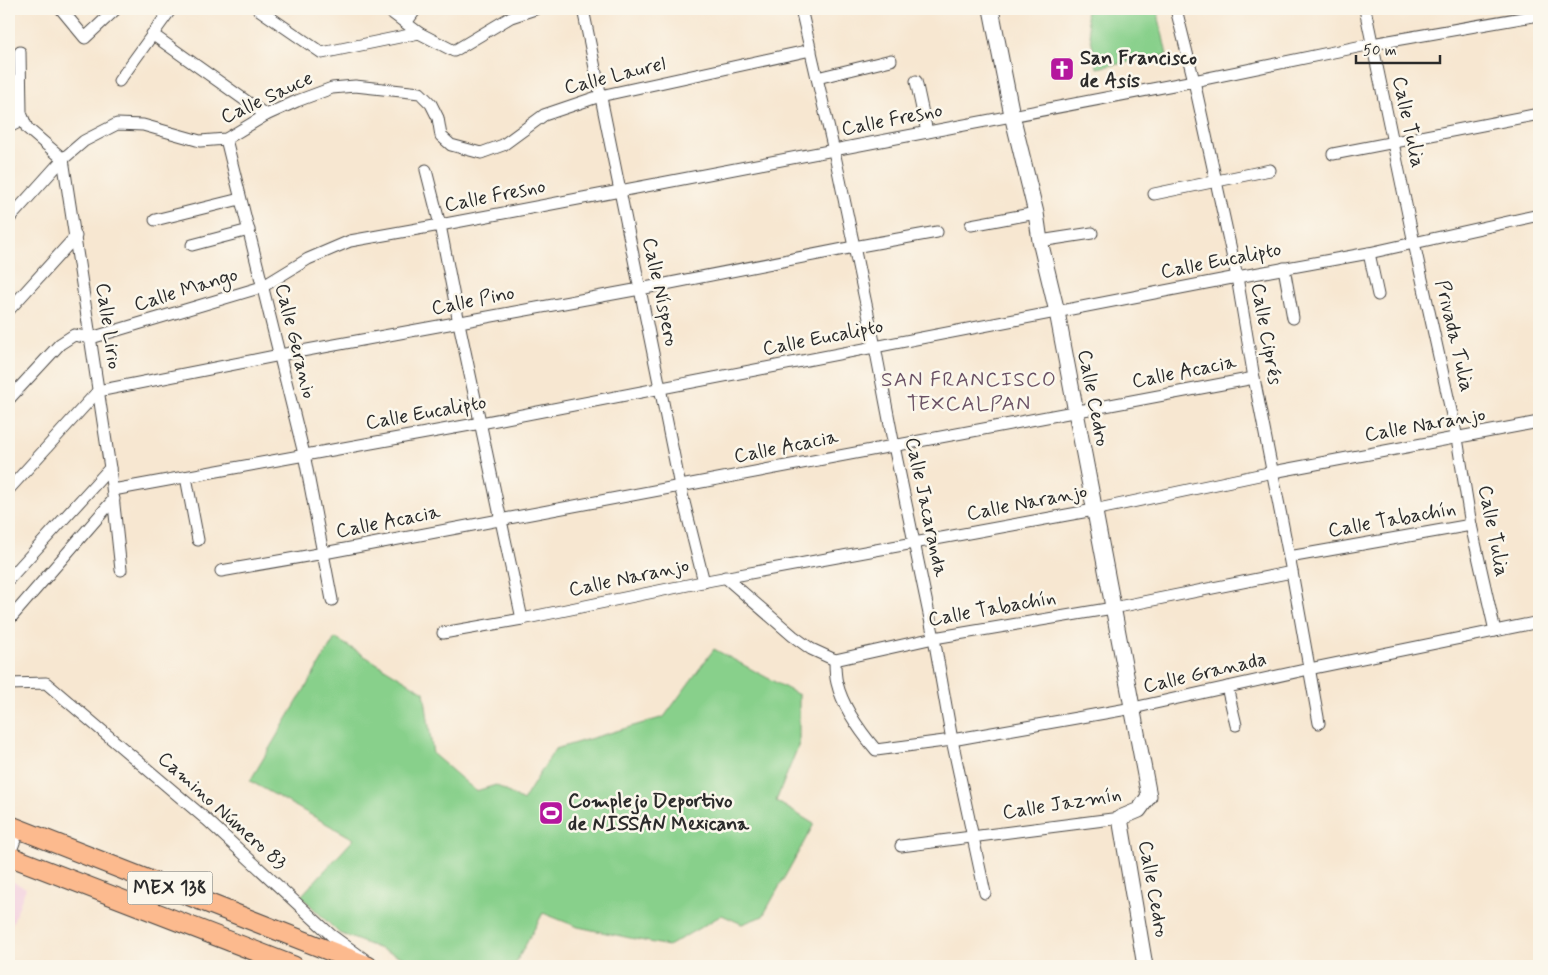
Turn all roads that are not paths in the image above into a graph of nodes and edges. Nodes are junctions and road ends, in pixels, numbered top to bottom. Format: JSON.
{"nodes":[{"id":1,"x":61,"y":9,"type":"edge"},
{"id":2,"x":116,"y":9,"type":"edge"},
{"id":3,"x":171,"y":9,"type":"edge"},
{"id":4,"x":258,"y":9,"type":"edge"},
{"id":5,"x":387,"y":9,"type":"edge"},
{"id":6,"x":416,"y":9,"type":"edge"},
{"id":7,"x":583,"y":9,"type":"edge"},
{"id":8,"x":801,"y":9,"type":"edge"},
{"id":9,"x":991,"y":9,"type":"edge"},
{"id":10,"x":1176,"y":9,"type":"edge"},
{"id":11,"x":1365,"y":9,"type":"edge"},
{"id":12,"x":529,"y":10,"type":"edge"},
{"id":13,"x":1539,"y":15,"type":"edge"},
{"id":14,"x":406,"y":23,"type":"junction"},
{"id":15,"x":419,"y":33,"type":"junction"},
{"id":16,"x":152,"y":34,"type":"junction"},
{"id":17,"x":1372,"y":44,"type":"junction"},
{"id":18,"x":812,"y":50,"type":"junction"},
{"id":19,"x":20,"y":52,"type":"dead end"},
{"id":20,"x":892,"y":60,"type":"dead end"},
{"id":21,"x":817,"y":78,"type":"junction"},
{"id":22,"x":119,"y":81,"type":"dead end"},
{"id":23,"x":916,"y":81,"type":"dead end"},
{"id":24,"x":1194,"y":81,"type":"junction"},
{"id":25,"x":600,"y":96,"type":"junction"},
{"id":26,"x":9,"y":98,"type":"edge"},
{"id":27,"x":1539,"y":114,"type":"edge"},
{"id":28,"x":266,"y":116,"type":"junction"},
{"id":29,"x":1012,"y":116,"type":"junction"},
{"id":30,"x":9,"y":127,"type":"edge"},
{"id":31,"x":927,"y":132,"type":"junction"},
{"id":32,"x":441,"y":136,"type":"joint"},
{"id":33,"x":226,"y":139,"type":"junction"},
{"id":34,"x":1393,"y":144,"type":"junction"},
{"id":35,"x":834,"y":151,"type":"junction"},
{"id":36,"x":1333,"y":154,"type":"dead end"},
{"id":37,"x":63,"y":159,"type":"junction"},
{"id":38,"x":426,"y":170,"type":"dead end"},
{"id":39,"x":1270,"y":170,"type":"dead end"},
{"id":40,"x":1216,"y":181,"type":"junction"},
{"id":41,"x":620,"y":191,"type":"junction"},
{"id":42,"x":1154,"y":194,"type":"dead end"},
{"id":43,"x":240,"y":199,"type":"junction"},
{"id":44,"x":1036,"y":213,"type":"junction"},
{"id":45,"x":1539,"y":215,"type":"edge"},
{"id":46,"x":9,"y":219,"type":"edge"},
{"id":47,"x":155,"y":220,"type":"dead end"},
{"id":48,"x":440,"y":225,"type":"junction"},
{"id":49,"x":971,"y":225,"type":"dead end"},
{"id":50,"x":249,"y":230,"type":"junction"},
{"id":51,"x":937,"y":232,"type":"dead end"},
{"id":52,"x":1092,"y":233,"type":"dead end"},
{"id":53,"x":76,"y":236,"type":"junction"},
{"id":54,"x":1040,"y":241,"type":"junction"},
{"id":55,"x":1414,"y":243,"type":"junction"},
{"id":56,"x":192,"y":245,"type":"dead end"},
{"id":57,"x":854,"y":247,"type":"junction"},
{"id":58,"x":1369,"y":253,"type":"junction"},
{"id":59,"x":1284,"y":268,"type":"junction"},
{"id":60,"x":1236,"y":277,"type":"junction"},
{"id":61,"x":262,"y":286,"type":"junction"},
{"id":62,"x":640,"y":289,"type":"junction"},
{"id":63,"x":1378,"y":295,"type":"dead end"},
{"id":64,"x":9,"y":310,"type":"edge"},
{"id":65,"x":1057,"y":312,"type":"junction"},
{"id":66,"x":1293,"y":318,"type":"dead end"},
{"id":67,"x":459,"y":323,"type":"junction"},
{"id":68,"x":91,"y":338,"type":"junction"},
{"id":69,"x":875,"y":347,"type":"junction"},
{"id":70,"x":280,"y":355,"type":"junction"},
{"id":71,"x":1254,"y":378,"type":"junction"},
{"id":72,"x":661,"y":388,"type":"junction"},
{"id":73,"x":98,"y":391,"type":"junction"},
{"id":74,"x":9,"y":399,"type":"edge"},
{"id":75,"x":1075,"y":411,"type":"junction"},
{"id":76,"x":1539,"y":422,"type":"edge"},
{"id":77,"x":481,"y":423,"type":"junction"},
{"id":78,"x":1458,"y":438,"type":"junction"},
{"id":79,"x":894,"y":446,"type":"junction"},
{"id":80,"x":304,"y":454,"type":"junction"},
{"id":81,"x":110,"y":468,"type":"junction"},
{"id":82,"x":1273,"y":472,"type":"junction"},
{"id":83,"x":186,"y":477,"type":"junction"},
{"id":84,"x":680,"y":486,"type":"junction"},
{"id":85,"x":9,"y":490,"type":"edge"},
{"id":86,"x":114,"y":494,"type":"junction"},
{"id":87,"x":1094,"y":510,"type":"junction"},
{"id":88,"x":501,"y":520,"type":"junction"},
{"id":89,"x":1471,"y":525,"type":"junction"},
{"id":90,"x":198,"y":540,"type":"dead end"},
{"id":91,"x":914,"y":543,"type":"junction"},
{"id":92,"x":324,"y":554,"type":"junction"},
{"id":93,"x":1290,"y":557,"type":"junction"},
{"id":94,"x":121,"y":570,"type":"dead end"},
{"id":95,"x":221,"y":571,"type":"dead end"},
{"id":96,"x":1292,"y":572,"type":"junction"},
{"id":97,"x":725,"y":577,"type":"junction"},
{"id":98,"x":9,"y":579,"type":"edge"},
{"id":99,"x":704,"y":582,"type":"junction"},
{"id":100,"x":332,"y":600,"type":"dead end"},
{"id":101,"x":1113,"y":608,"type":"junction"},
{"id":102,"x":9,"y":620,"type":"edge"},
{"id":103,"x":522,"y":620,"type":"junction"},
{"id":104,"x":1539,"y":622,"type":"edge"},
{"id":105,"x":1495,"y":631,"type":"junction"},
{"id":106,"x":443,"y":633,"type":"dead end"},
{"id":107,"x":934,"y":638,"type":"junction"},
{"id":108,"x":835,"y":660,"type":"junction"},
{"id":109,"x":1309,"y":669,"type":"junction"},
{"id":110,"x":9,"y":684,"type":"edge"},
{"id":111,"x":1227,"y":687,"type":"junction"},
{"id":112,"x":1133,"y":708,"type":"junction"},
{"id":113,"x":1319,"y":723,"type":"dead end"},
{"id":114,"x":1236,"y":725,"type":"dead end"},
{"id":115,"x":952,"y":740,"type":"junction"},
{"id":116,"x":1149,"y":796,"type":"joint"},
{"id":117,"x":1120,"y":818,"type":"junction"},
{"id":118,"x":14,"y":827,"type":"edge"},
{"id":119,"x":974,"y":838,"type":"junction"},
{"id":120,"x":901,"y":846,"type":"dead end"},
{"id":121,"x":9,"y":856,"type":"edge"},
{"id":122,"x":985,"y":892,"type":"dead end"},
{"id":123,"x":294,"y":966,"type":"edge"},
{"id":124,"x":368,"y":966,"type":"edge"},
{"id":125,"x":372,"y":966,"type":"edge"},
{"id":126,"x":1146,"y":966,"type":"edge"}],
"edges":[{"from":1,"to":2,"type":"street"},
{"from":3,"to":16,"type":"street"},
{"from":4,"to":15,"type":"street"},
{"from":5,"to":14,"type":"street"},
{"from":6,"to":14,"type":"street"},
{"from":7,"to":25,"type":"street","name":"Calle Níspero"},
{"from":8,"to":18,"type":"street","name":"Calle Jacaranda"},
{"from":9,"to":29,"type":"street","name":"Calle Cedro"},
{"from":10,"to":24,"type":"street","name":"Calle Ciprés"},
{"from":11,"to":17,"type":"street","name":"Calle Tulia"},
{"from":12,"to":15,"type":"street"},
{"from":13,"to":17,"type":"street","name":"Calle Fresno"},
{"from":14,"to":15,"type":"street"},
{"from":16,"to":22,"type":"street"},
{"from":16,"to":28,"type":"street"},
{"from":17,"to":24,"type":"street","name":"Calle Fresno"},
{"from":17,"to":34,"type":"street","name":"Calle Tulia"},
{"from":18,"to":21,"type":"street","name":"Calle Jacaranda"},
{"from":18,"to":25,"type":"street","name":"Calle Laurel"},
{"from":19,"to":37,"type":"street"},
{"from":20,"to":21,"type":"street"},
{"from":21,"to":35,"type":"street","name":"Calle Jacaranda"},
{"from":23,"to":31,"type":"street"},
{"from":24,"to":29,"type":"street","name":"Calle Fresno"},
{"from":24,"to":40,"type":"street","name":"Calle Ciprés"},
{"from":25,"to":32,"type":"street","name":"Calle Laurel"},
{"from":25,"to":41,"type":"street","name":"Calle Níspero"},
{"from":26,"to":30,"type":"street"},
{"from":27,"to":34,"type":"street"},
{"from":28,"to":32,"type":"street","name":"Calle Sauce"},
{"from":28,"to":33,"type":"street","name":"Calle Sauce"},
{"from":29,"to":31,"type":"street","name":"Calle Fresno"},
{"from":29,"to":44,"type":"street","name":"Calle Cedro"},
{"from":31,"to":35,"type":"street","name":"Calle Fresno"},
{"from":33,"to":37,"type":"street","name":"Calle Sauce"},
{"from":33,"to":43,"type":"street","name":"Calle Geranio"},
{"from":34,"to":36,"type":"street"},
{"from":34,"to":55,"type":"street","name":"Calle Tulia"},
{"from":35,"to":41,"type":"street","name":"Calle Fresno"},
{"from":35,"to":57,"type":"street","name":"Calle Jacaranda"},
{"from":37,"to":46,"type":"street","name":"Calle Sauce"},
{"from":37,"to":53,"type":"street","name":"Calle Lirio"},
{"from":38,"to":48,"type":"street"},
{"from":39,"to":40,"type":"street"},
{"from":40,"to":42,"type":"street"},
{"from":40,"to":60,"type":"street","name":"Calle Ciprés"},
{"from":41,"to":48,"type":"street","name":"Calle Fresno"},
{"from":41,"to":62,"type":"street","name":"Calle Níspero"},
{"from":43,"to":47,"type":"street"},
{"from":43,"to":50,"type":"street","name":"Calle Geranio"},
{"from":44,"to":49,"type":"street"},
{"from":44,"to":54,"type":"street","name":"Calle Cedro"},
{"from":45,"to":55,"type":"street","name":"Calle Eucalipto"},
{"from":48,"to":61,"type":"street","name":"Calle Fresno"},
{"from":48,"to":67,"type":"street"},
{"from":50,"to":56,"type":"street"},
{"from":50,"to":61,"type":"street","name":"Calle Geranio"},
{"from":51,"to":57,"type":"street","name":"Calle Pino"},
{"from":52,"to":54,"type":"street"},
{"from":53,"to":64,"type":"street"},
{"from":53,"to":68,"type":"street","name":"Calle Lirio"},
{"from":54,"to":65,"type":"street","name":"Calle Cedro"},
{"from":55,"to":58,"type":"street","name":"Calle Eucalipto"},
{"from":55,"to":78,"type":"street","name":"Privada Tulia"},
{"from":57,"to":62,"type":"street","name":"Calle Pino"},
{"from":57,"to":69,"type":"street","name":"Calle Jacaranda"},
{"from":58,"to":59,"type":"street","name":"Calle Eucalipto"},
{"from":58,"to":63,"type":"street"},
{"from":59,"to":60,"type":"street","name":"Calle Eucalipto"},
{"from":59,"to":66,"type":"street"},
{"from":60,"to":65,"type":"street","name":"Calle Eucalipto"},
{"from":60,"to":71,"type":"street","name":"Calle Ciprés"},
{"from":61,"to":68,"type":"street","name":"Calle Mango"},
{"from":61,"to":70,"type":"street","name":"Calle Geranio"},
{"from":62,"to":67,"type":"street","name":"Calle Pino"},
{"from":62,"to":72,"type":"street","name":"Calle Níspero"},
{"from":65,"to":69,"type":"street","name":"Calle Eucalipto"},
{"from":65,"to":75,"type":"street","name":"Calle Cedro"},
{"from":67,"to":70,"type":"street","name":"Calle Pino"},
{"from":67,"to":77,"type":"street"},
{"from":68,"to":73,"type":"street","name":"Calle Lirio"},
{"from":68,"to":74,"type":"street","name":"Calle Mango"},
{"from":69,"to":72,"type":"street","name":"Calle Eucalipto"},
{"from":69,"to":79,"type":"street","name":"Calle Jacaranda"},
{"from":70,"to":73,"type":"street","name":"Calle Pino"},
{"from":70,"to":80,"type":"street","name":"Calle Geranio"},
{"from":71,"to":75,"type":"street","name":"Calle Acacia"},
{"from":71,"to":82,"type":"street","name":"Calle Ciprés"},
{"from":72,"to":77,"type":"street","name":"Calle Eucalipto"},
{"from":72,"to":84,"type":"street","name":"Calle Níspero"},
{"from":73,"to":81,"type":"street","name":"Calle Lirio"},
{"from":73,"to":85,"type":"street"},
{"from":75,"to":79,"type":"street","name":"Calle Acacia"},
{"from":75,"to":87,"type":"street","name":"Calle Cedro"},
{"from":76,"to":78,"type":"street","name":"Calle Naranjo"},
{"from":77,"to":80,"type":"street","name":"Calle Eucalipto"},
{"from":77,"to":88,"type":"street"},
{"from":78,"to":82,"type":"street","name":"Calle Naranjo"},
{"from":78,"to":89,"type":"street","name":"Calle Tulia"},
{"from":79,"to":84,"type":"street","name":"Calle Acacia"},
{"from":79,"to":91,"type":"street","name":"Calle Jacaranda"},
{"from":80,"to":83,"type":"street","name":"Calle Eucalipto"},
{"from":80,"to":92,"type":"street","name":"Calle Geranio"},
{"from":81,"to":86,"type":"street","name":"Calle Lirio"},
{"from":81,"to":98,"type":"street"},
{"from":82,"to":87,"type":"street","name":"Calle Naranjo"},
{"from":82,"to":93,"type":"street","name":"Calle Ciprés"},
{"from":83,"to":86,"type":"street","name":"Calle Eucalipto"},
{"from":83,"to":90,"type":"street"},
{"from":84,"to":88,"type":"street","name":"Calle Acacia"},
{"from":84,"to":99,"type":"street","name":"Calle Níspero"},
{"from":86,"to":94,"type":"street","name":"Calle Lirio"},
{"from":86,"to":102,"type":"street"},
{"from":87,"to":91,"type":"street","name":"Calle Naranjo"},
{"from":87,"to":101,"type":"street","name":"Calle Cedro"},
{"from":88,"to":92,"type":"street","name":"Calle Acacia"},
{"from":88,"to":103,"type":"street"},
{"from":89,"to":93,"type":"street","name":"Calle Tabachín"},
{"from":89,"to":105,"type":"street","name":"Calle Tulia"},
{"from":91,"to":97,"type":"street","name":"Calle Naranjo"},
{"from":91,"to":107,"type":"street","name":"Calle Jacaranda"},
{"from":92,"to":95,"type":"street","name":"Calle Acacia"},
{"from":92,"to":100,"type":"street","name":"Calle Geranio"},
{"from":93,"to":96,"type":"street","name":"Calle Ciprés"},
{"from":96,"to":101,"type":"street","name":"Calle Tabachín"},
{"from":96,"to":109,"type":"street","name":"Calle Ciprés"},
{"from":97,"to":99,"type":"street","name":"Calle Naranjo"},
{"from":97,"to":108,"type":"street"},
{"from":99,"to":103,"type":"street","name":"Calle Naranjo"},
{"from":101,"to":107,"type":"street","name":"Calle Tabachín"},
{"from":101,"to":112,"type":"street","name":"Calle Cedro"},
{"from":103,"to":106,"type":"street","name":"Calle Naranjo"},
{"from":104,"to":105,"type":"street","name":"Calle Granada"},
{"from":105,"to":109,"type":"street","name":"Calle Granada"},
{"from":107,"to":108,"type":"street","name":"Calle Tabachín"},
{"from":107,"to":115,"type":"street","name":"Calle Jacaranda"},
{"from":108,"to":115,"type":"street","name":"Calle Granada"},
{"from":109,"to":111,"type":"street","name":"Calle Granada"},
{"from":109,"to":113,"type":"street","name":"Calle Ciprés"},
{"from":110,"to":125,"type":"street","name":"Camino Número 83"},
{"from":111,"to":112,"type":"street","name":"Calle Granada"},
{"from":111,"to":114,"type":"street"},
{"from":112,"to":115,"type":"street","name":"Calle Granada"},
{"from":112,"to":116,"type":"street","name":"Calle Cedro"},
{"from":115,"to":119,"type":"street","name":"Calle Jacaranda"},
{"from":116,"to":117,"type":"street","name":"Calle Jazmín"},
{"from":117,"to":119,"type":"street","name":"Calle Jazmín"},
{"from":117,"to":126,"type":"street","name":"Calle Cedro"},
{"from":118,"to":121,"type":"street"},
{"from":118,"to":124,"type":"main road","number":"MEX 138"},
{"from":119,"to":120,"type":"street","name":"Calle Jazmín"},
{"from":119,"to":122,"type":"street","name":"Calle Jacaranda"},
{"from":121,"to":123,"type":"main road","number":"MEX 138"}]}
